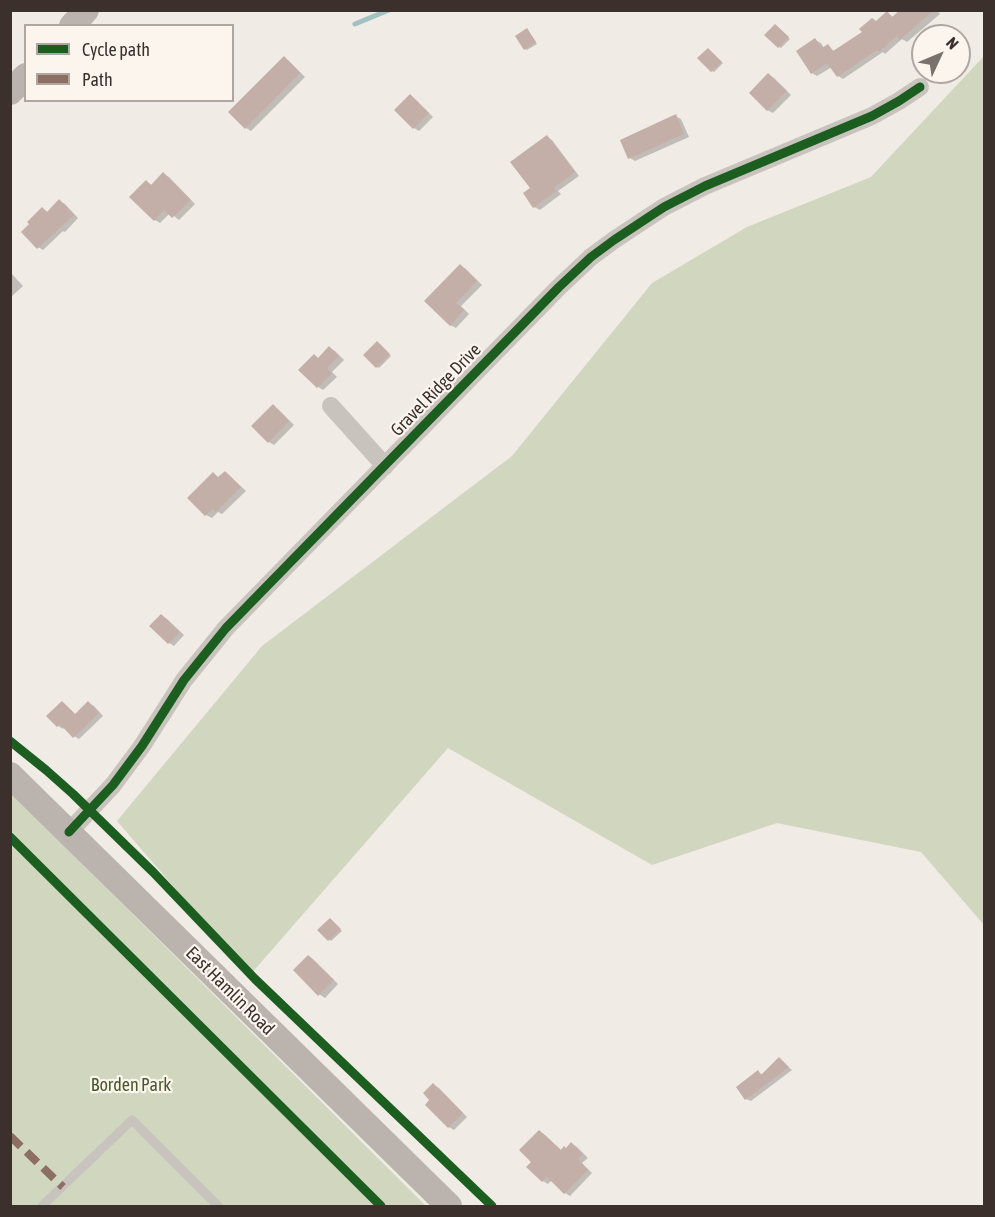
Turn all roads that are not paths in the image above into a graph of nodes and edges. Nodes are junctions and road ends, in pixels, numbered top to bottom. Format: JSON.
{"nodes":[{"id":1,"x":86,"y":10,"type":"edge"},
{"id":2,"x":74,"y":24,"type":"edge"},
{"id":3,"x":24,"y":78,"type":"edge"},
{"id":4,"x":920,"y":87,"type":"dead end"},
{"id":5,"x":10,"y":92,"type":"edge"},
{"id":6,"x":331,"y":406,"type":"dead end"},
{"id":7,"x":386,"y":466,"type":"junction"},
{"id":8,"x":10,"y":775,"type":"edge"},
{"id":9,"x":69,"y":832,"type":"junction"},
{"id":10,"x":42,"y":1206,"type":"edge"},
{"id":11,"x":218,"y":1206,"type":"edge"},
{"id":12,"x":449,"y":1206,"type":"edge"}],
"edges":[{"from":1,"to":2,"type":"street"},
{"from":3,"to":5,"type":"street"},
{"from":4,"to":7,"type":"street","name":"Gravel Ridge Drive"},
{"from":6,"to":7,"type":"street"},
{"from":7,"to":9,"type":"street","name":"Gravel Ridge Drive"},
{"from":8,"to":9,"type":"street","name":"East Hamlin Road"},
{"from":9,"to":12,"type":"street","name":"East Hamlin Road"},
{"from":10,"to":11,"type":"lane"}]}
